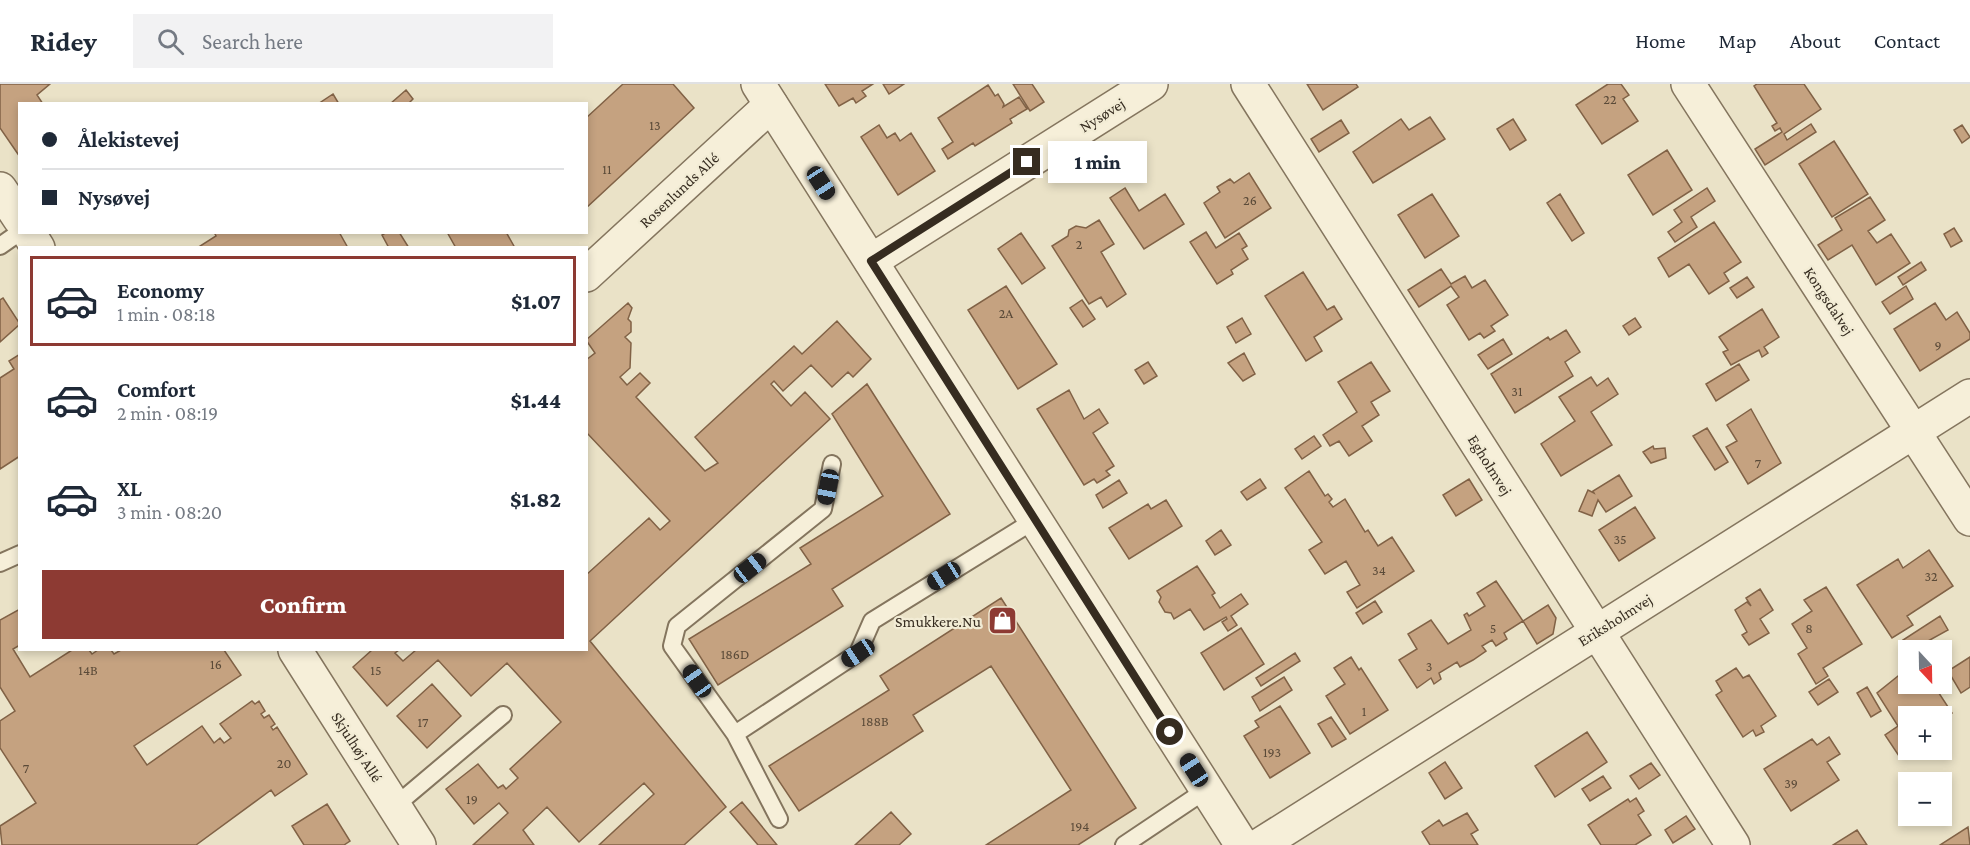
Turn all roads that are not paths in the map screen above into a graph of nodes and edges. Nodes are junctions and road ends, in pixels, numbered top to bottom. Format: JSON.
{"nodes":[{"id":1,"x":1151,"y":84,"type":"edge"},
{"id":2,"x":1248,"y":84,"type":"edge"},
{"id":3,"x":1688,"y":84,"type":"edge"},
{"id":4,"x":764,"y":94,"type":"edge"},
{"id":5,"x":0,"y":189,"type":"edge"},
{"id":6,"x":18,"y":216,"type":"edge"},
{"id":7,"x":18,"y":234,"type":"edge"},
{"id":8,"x":0,"y":246,"type":"edge"},
{"id":9,"x":871,"y":261,"type":"junction"},
{"id":10,"x":588,"y":273,"type":"edge"},
{"id":11,"x":1970,"y":396,"type":"edge"},
{"id":12,"x":1914,"y":431,"type":"junction"},
{"id":13,"x":832,"y":464,"type":"dead end"},
{"id":14,"x":1970,"y":519,"type":"edge"},
{"id":15,"x":1035,"y":520,"type":"junction"},
{"id":16,"x":18,"y":555,"type":"edge"},
{"id":17,"x":0,"y":563,"type":"edge"},
{"id":18,"x":1596,"y":632,"type":"junction"},
{"id":19,"x":296,"y":651,"type":"edge"},
{"id":20,"x":503,"y":715,"type":"dead end"},
{"id":21,"x":735,"y":734,"type":"junction"},
{"id":22,"x":1206,"y":790,"type":"junction"},
{"id":23,"x":394,"y":806,"type":"junction"},
{"id":24,"x":779,"y":819,"type":"dead end"},
{"id":25,"x":419,"y":845,"type":"edge"},
{"id":26,"x":1124,"y":845,"type":"edge"},
{"id":27,"x":1242,"y":845,"type":"edge"},
{"id":28,"x":1260,"y":845,"type":"edge"},
{"id":29,"x":1733,"y":845,"type":"edge"}],
"edges":[{"from":1,"to":9,"type":"street","name":"Nysøvej"},
{"from":2,"to":18,"type":"street","name":"Egholmvej"},
{"from":3,"to":12,"type":"street","name":"Kongsdalvej"},
{"from":4,"to":9,"type":"street"},
{"from":4,"to":10,"type":"street","name":"Rosenlunds Allé"},
{"from":5,"to":6,"type":"street"},
{"from":7,"to":8,"type":"lane"},
{"from":9,"to":15,"type":"street"},
{"from":11,"to":12,"type":"street","name":"Eriksholmvej"},
{"from":12,"to":14,"type":"street","name":"Kongsdalvej"},
{"from":12,"to":18,"type":"street","name":"Eriksholmvej"},
{"from":13,"to":21,"type":"lane"},
{"from":15,"to":21,"type":"lane"},
{"from":15,"to":22,"type":"street"},
{"from":16,"to":17,"type":"lane"},
{"from":18,"to":28,"type":"street","name":"Eriksholmvej"},
{"from":18,"to":29,"type":"street","name":"Egholmvej"},
{"from":19,"to":23,"type":"street","name":"Skjulhøj Allé"},
{"from":20,"to":23,"type":"lane"},
{"from":21,"to":24,"type":"lane"},
{"from":22,"to":26,"type":"lane"},
{"from":22,"to":27,"type":"street"},
{"from":23,"to":25,"type":"street","name":"Skjulhøj Allé"}]}
